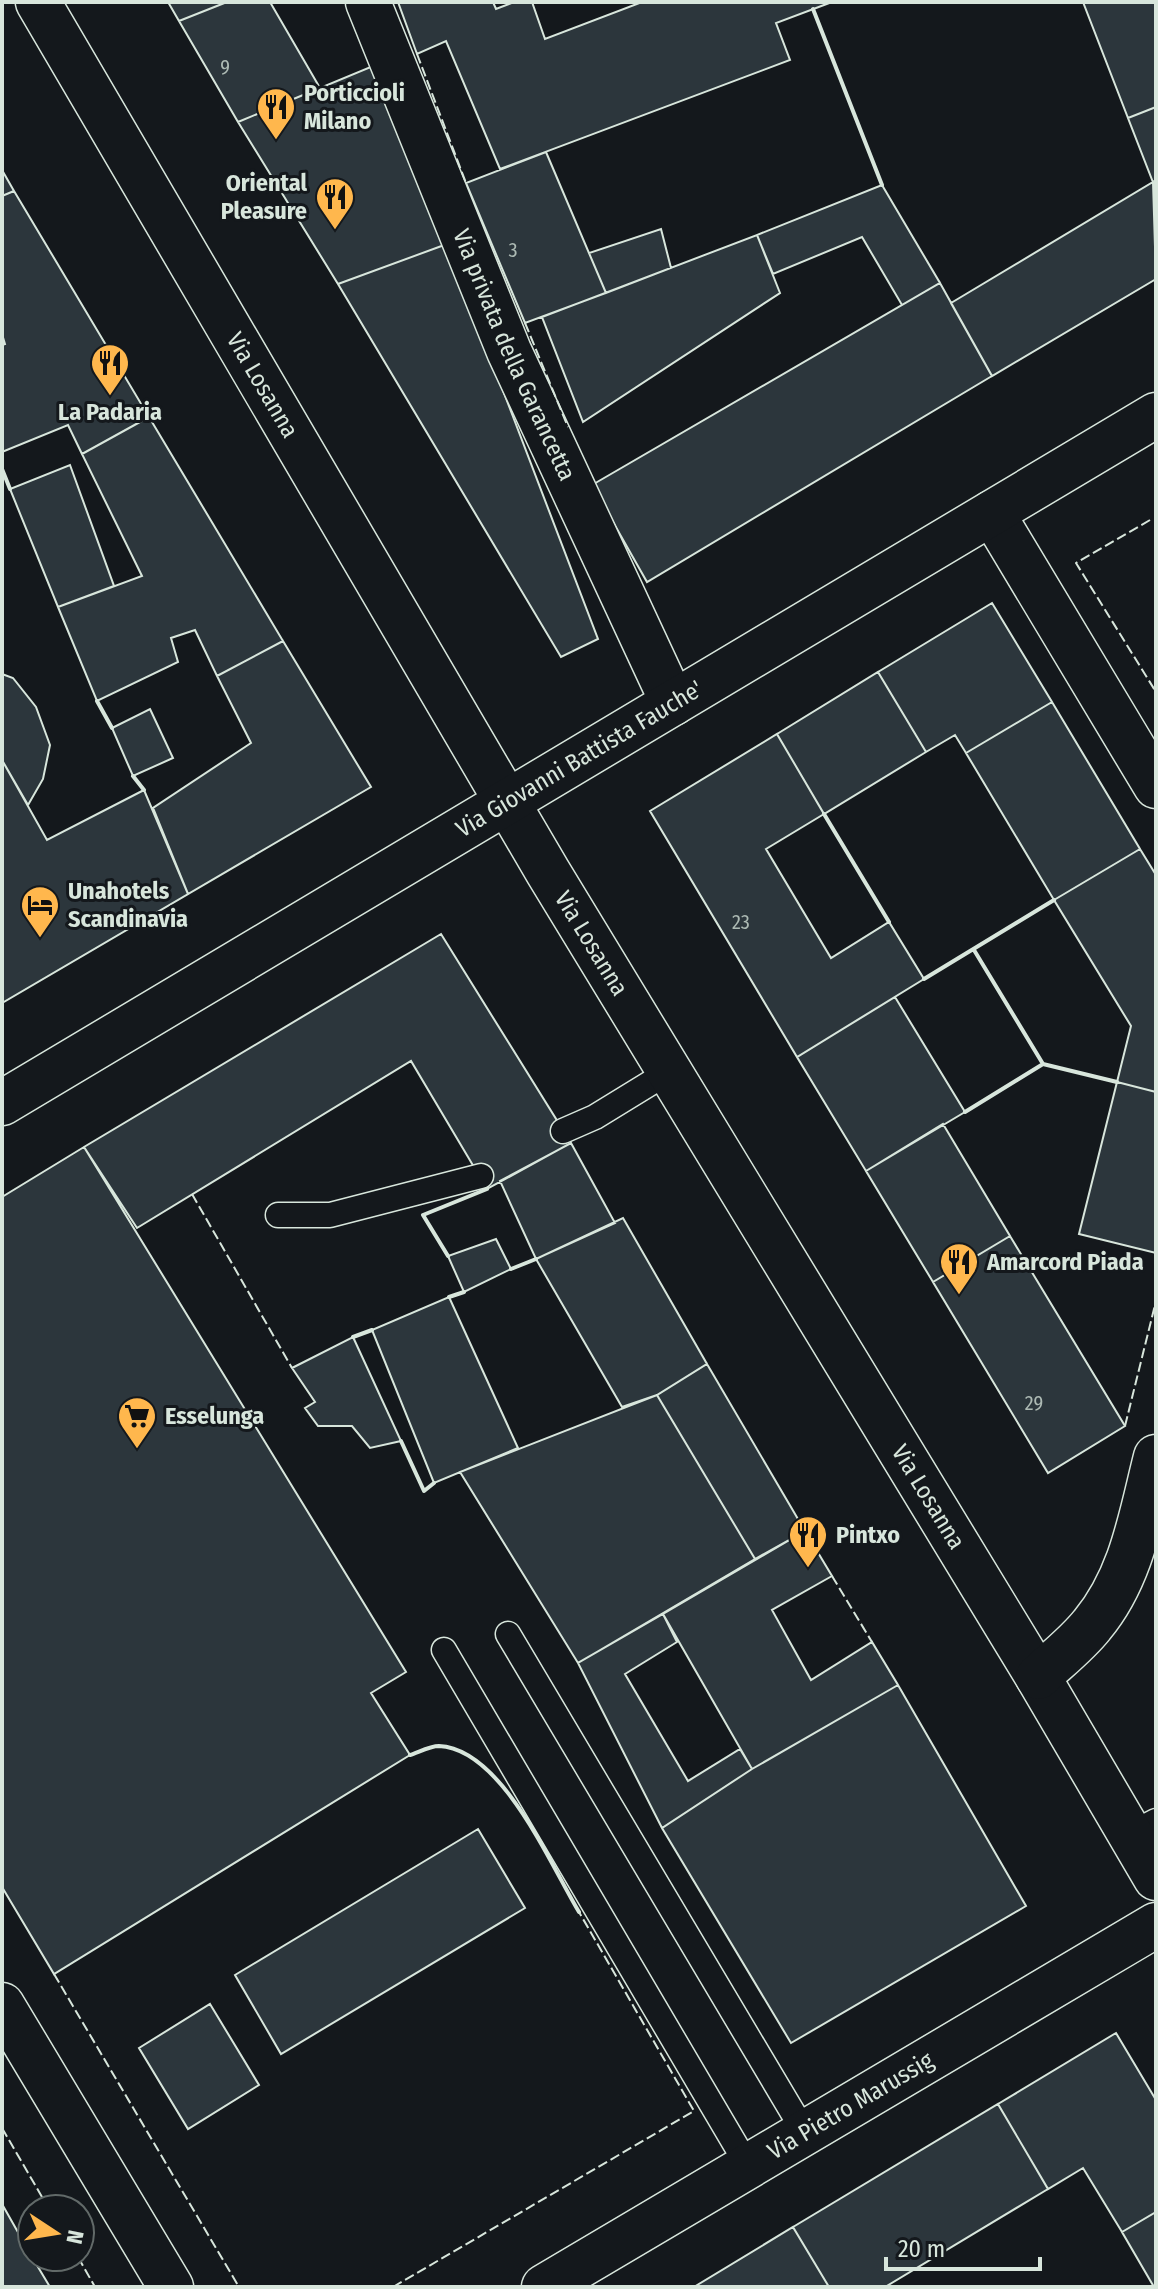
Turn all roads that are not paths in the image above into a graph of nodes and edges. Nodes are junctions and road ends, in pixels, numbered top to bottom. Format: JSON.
{"nodes":[{"id":1,"x":38,"y":2,"type":"edge"},
{"id":2,"x":368,"y":2,"type":"edge"},
{"id":3,"x":1156,"y":415,"type":"edge"},
{"id":4,"x":992,"y":513,"type":"junction"},
{"id":5,"x":673,"y":703,"type":"junction"},
{"id":6,"x":1156,"y":786,"type":"edge"},
{"id":7,"x":507,"y":802,"type":"junction"},
{"id":8,"x":670,"y":1071,"type":"junction"},
{"id":9,"x":2,"y":1103,"type":"edge"},
{"id":10,"x":563,"y":1131,"type":"dead end"},
{"id":11,"x":481,"y":1176,"type":"dead end"},
{"id":12,"x":278,"y":1215,"type":"dead end"},
{"id":13,"x":1156,"y":1457,"type":"edge"},
{"id":14,"x":508,"y":1634,"type":"dead end"},
{"id":15,"x":444,"y":1650,"type":"dead end"},
{"id":16,"x":1038,"y":1677,"type":"junction"},
{"id":17,"x":1150,"y":1852,"type":"edge"},
{"id":18,"x":1156,"y":1925,"type":"edge"},
{"id":19,"x":2,"y":2005,"type":"edge"},
{"id":20,"x":805,"y":2133,"type":"junction"},
{"id":21,"x":748,"y":2166,"type":"junction"},
{"id":22,"x":171,"y":2287,"type":"edge"},
{"id":23,"x":544,"y":2287,"type":"edge"}],
"edges":[{"from":1,"to":7,"type":"street","name":"Via Losanna"},
{"from":2,"to":5,"type":"street","name":"Via privata della Garancetta"},
{"from":3,"to":4,"type":"street","name":"Via Giovanni Battista Fauche'"},
{"from":4,"to":5,"type":"street","name":"Via Giovanni Battista Fauche'"},
{"from":4,"to":6,"type":"street"},
{"from":5,"to":7,"type":"street","name":"Via Giovanni Battista Fauche'"},
{"from":7,"to":8,"type":"street","name":"Via Losanna"},
{"from":7,"to":9,"type":"street","name":"Via Giovanni Battista Fauche'"},
{"from":8,"to":10,"type":"lane"},
{"from":8,"to":16,"type":"street","name":"Via Losanna"},
{"from":11,"to":12,"type":"lane"},
{"from":13,"to":16,"type":"street"},
{"from":14,"to":20,"type":"lane"},
{"from":15,"to":21,"type":"lane"},
{"from":16,"to":17,"type":"street","name":"Via Losanna"},
{"from":18,"to":20,"type":"street","name":"Via Pietro Marussig"},
{"from":19,"to":22,"type":"street"},
{"from":20,"to":21,"type":"street","name":"Via Pietro Marussig"},
{"from":21,"to":23,"type":"street","name":"Via Pietro Marussig"}]}
